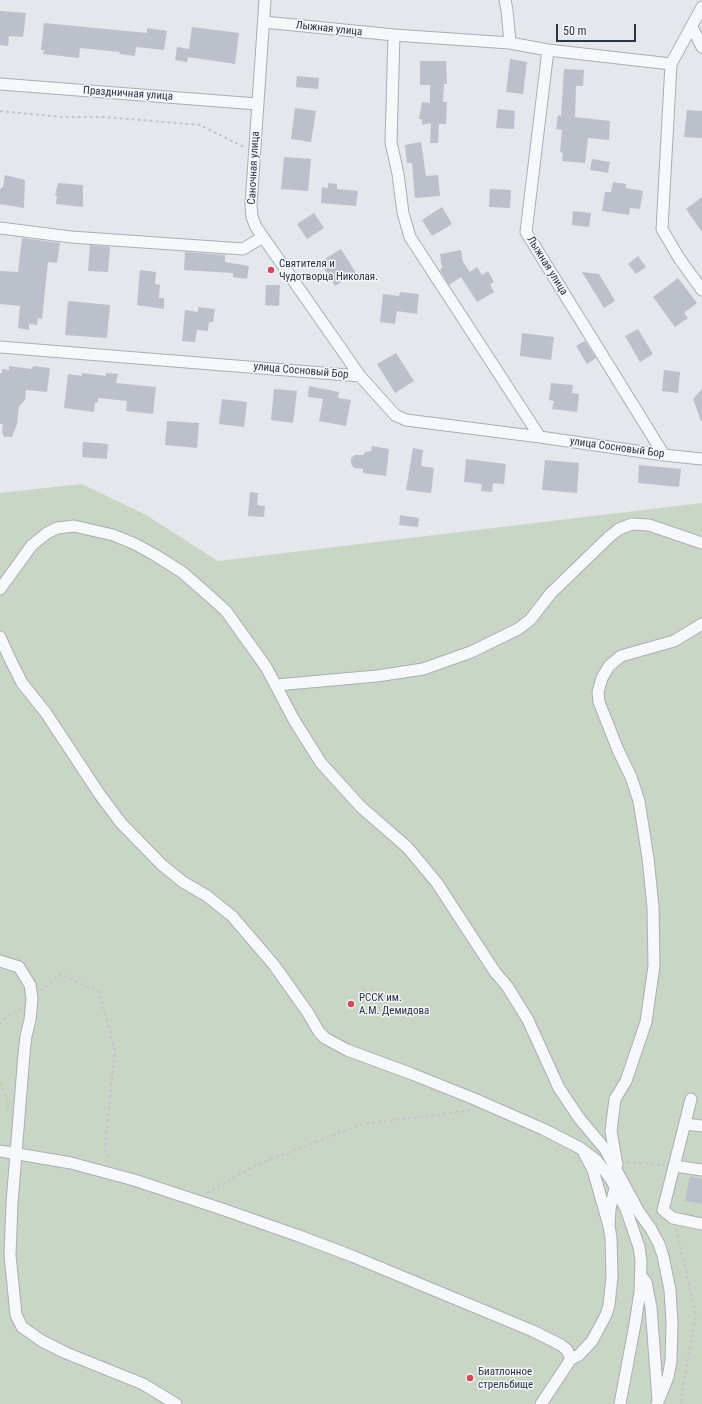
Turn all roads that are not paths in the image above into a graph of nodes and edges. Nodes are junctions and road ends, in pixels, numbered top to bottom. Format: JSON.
{"nodes":[{"id":1,"x":265,"y":0,"type":"edge"},
{"id":2,"x":505,"y":0,"type":"edge"},
{"id":3,"x":702,"y":7,"type":"edge"},
{"id":4,"x":264,"y":22,"type":"junction"},
{"id":5,"x":692,"y":27,"type":"junction"},
{"id":6,"x":394,"y":35,"type":"junction"},
{"id":7,"x":510,"y":42,"type":"junction"},
{"id":8,"x":702,"y":47,"type":"edge"},
{"id":9,"x":548,"y":50,"type":"junction"},
{"id":10,"x":671,"y":64,"type":"junction"},
{"id":11,"x":0,"y":84,"type":"edge"},
{"id":12,"x":257,"y":104,"type":"junction"},
{"id":13,"x":0,"y":228,"type":"edge"},
{"id":14,"x":263,"y":237,"type":"junction"},
{"id":15,"x":702,"y":290,"type":"edge"},
{"id":16,"x":0,"y":347,"type":"edge"},
{"id":17,"x":360,"y":376,"type":"junction"},
{"id":18,"x":540,"y":437,"type":"junction"},
{"id":19,"x":664,"y":455,"type":"junction"},
{"id":20,"x":702,"y":459,"type":"edge"},
{"id":21,"x":702,"y":543,"type":"edge"},
{"id":22,"x":0,"y":589,"type":"edge"},
{"id":23,"x":702,"y":624,"type":"edge"},
{"id":24,"x":0,"y":637,"type":"edge"},
{"id":25,"x":276,"y":685,"type":"junction"},
{"id":26,"x":0,"y":961,"type":"edge"},
{"id":27,"x":691,"y":1099,"type":"dead end"},
{"id":28,"x":685,"y":1124,"type":"junction"},
{"id":29,"x":702,"y":1126,"type":"edge"},
{"id":30,"x":580,"y":1148,"type":"junction"},
{"id":31,"x":0,"y":1150,"type":"edge"},
{"id":32,"x":16,"y":1153,"type":"junction"},
{"id":33,"x":675,"y":1166,"type":"junction"},
{"id":34,"x":702,"y":1170,"type":"edge"},
{"id":35,"x":619,"y":1175,"type":"junction"},
{"id":36,"x":615,"y":1187,"type":"junction"},
{"id":37,"x":630,"y":1206,"type":"junction"},
{"id":38,"x":702,"y":1224,"type":"edge"},
{"id":39,"x":609,"y":1226,"type":"junction"},
{"id":40,"x":641,"y":1275,"type":"junction"},
{"id":41,"x":571,"y":1359,"type":"junction"},
{"id":42,"x":658,"y":1403,"type":"edge"},
{"id":43,"x":176,"y":1404,"type":"edge"},
{"id":44,"x":541,"y":1404,"type":"edge"},
{"id":45,"x":620,"y":1404,"type":"edge"}],
"edges":[{"from":1,"to":4,"type":"street","name":"Саночная улица"},
{"from":2,"to":7,"type":"street"},
{"from":3,"to":5,"type":"street"},
{"from":4,"to":6,"type":"street","name":"Лыжная улица"},
{"from":4,"to":12,"type":"street","name":"Саночная улица"},
{"from":5,"to":8,"type":"street"},
{"from":5,"to":10,"type":"street"},
{"from":6,"to":7,"type":"street","name":"Лыжная улица"},
{"from":6,"to":18,"type":"street"},
{"from":7,"to":9,"type":"street","name":"Лыжная улица"},
{"from":9,"to":10,"type":"street","name":"Лыжная улица"},
{"from":9,"to":19,"type":"street","name":"Лыжная улица"},
{"from":10,"to":15,"type":"street"},
{"from":11,"to":12,"type":"street","name":"Праздничная улица"},
{"from":12,"to":14,"type":"street","name":"Саночная улица"},
{"from":13,"to":14,"type":"street"},
{"from":14,"to":17,"type":"street","name":"Саночная улица"},
{"from":16,"to":17,"type":"street","name":"улица Сосновый Бор"},
{"from":17,"to":18,"type":"street","name":"улица Сосновый Бор"},
{"from":18,"to":19,"type":"street","name":"улица Сосновый Бор"},
{"from":19,"to":20,"type":"street","name":"улица Сосновый Бор"},
{"from":21,"to":25,"type":"street"},
{"from":22,"to":25,"type":"street"},
{"from":23,"to":35,"type":"street"},
{"from":24,"to":30,"type":"street"},
{"from":25,"to":35,"type":"street"},
{"from":26,"to":32,"type":"street"},
{"from":27,"to":28,"type":"street"},
{"from":28,"to":29,"type":"street"},
{"from":28,"to":33,"type":"street"},
{"from":30,"to":36,"type":"street"},
{"from":30,"to":39,"type":"street"},
{"from":31,"to":32,"type":"street"},
{"from":32,"to":41,"type":"street"},
{"from":32,"to":43,"type":"street"},
{"from":33,"to":34,"type":"street"},
{"from":33,"to":38,"type":"street"},
{"from":35,"to":36,"type":"street"},
{"from":35,"to":37,"type":"street"},
{"from":36,"to":37,"type":"street"},
{"from":36,"to":39,"type":"street"},
{"from":37,"to":40,"type":"street"},
{"from":37,"to":42,"type":"street"},
{"from":39,"to":41,"type":"street"},
{"from":40,"to":42,"type":"street"},
{"from":40,"to":45,"type":"street"},
{"from":41,"to":44,"type":"street"}]}
